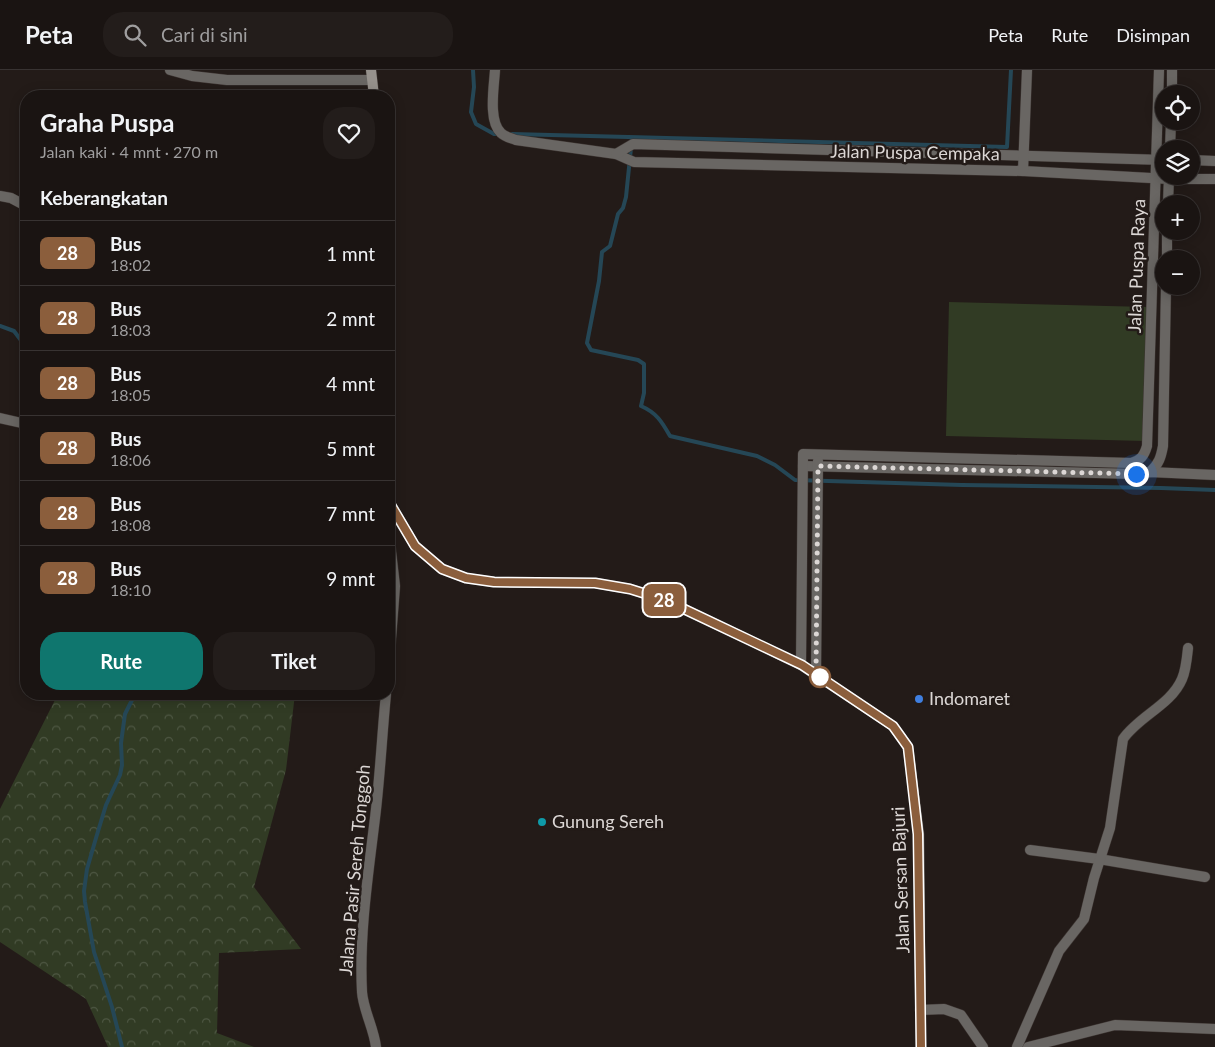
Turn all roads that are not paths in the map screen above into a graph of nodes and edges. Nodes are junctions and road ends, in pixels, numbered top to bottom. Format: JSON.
{"nodes":[{"id":1,"x":170,"y":70,"type":"edge"},
{"id":2,"x":495,"y":70,"type":"edge"},
{"id":3,"x":1027,"y":70,"type":"edge"},
{"id":4,"x":1159,"y":70,"type":"edge"},
{"id":5,"x":1172,"y":70,"type":"edge"},
{"id":6,"x":372,"y":75,"type":"edge"},
{"id":7,"x":1172,"y":85,"type":"edge"},
{"id":8,"x":373,"y":90,"type":"edge"},
{"id":9,"x":1160,"y":140,"type":"edge"},
{"id":10,"x":633,"y":144,"type":"junction"},
{"id":11,"x":758,"y":148,"type":"junction"},
{"id":12,"x":616,"y":154,"type":"junction"},
{"id":13,"x":1024,"y":155,"type":"junction"},
{"id":14,"x":1155,"y":160,"type":"edge"},
{"id":15,"x":1200,"y":160,"type":"edge"},
{"id":16,"x":1215,"y":161,"type":"edge"},
{"id":17,"x":634,"y":162,"type":"junction"},
{"id":18,"x":757,"y":165,"type":"junction"},
{"id":19,"x":1023,"y":172,"type":"junction"},
{"id":20,"x":1155,"y":178,"type":"edge"},
{"id":21,"x":1200,"y":179,"type":"edge"},
{"id":22,"x":1215,"y":179,"type":"edge"},
{"id":23,"x":1156,"y":185,"type":"edge"},
{"id":24,"x":0,"y":196,"type":"edge"},
{"id":25,"x":20,"y":203,"type":"edge"},
{"id":26,"x":1166,"y":295,"type":"edge"},
{"id":27,"x":0,"y":418,"type":"edge"},
{"id":28,"x":20,"y":423,"type":"edge"},
{"id":29,"x":1147,"y":446,"type":"junction"},
{"id":30,"x":1163,"y":446,"type":"junction"},
{"id":31,"x":818,"y":455,"type":"junction"},
{"id":32,"x":803,"y":466,"type":"junction"},
{"id":33,"x":818,"y":466,"type":"junction"},
{"id":34,"x":1150,"y":472,"type":"junction"},
{"id":35,"x":1215,"y":475,"type":"edge"},
{"id":36,"x":395,"y":513,"type":"edge"},
{"id":37,"x":1188,"y":648,"type":"dead end"},
{"id":38,"x":802,"y":665,"type":"junction"},
{"id":39,"x":816,"y":674,"type":"junction"},
{"id":40,"x":385,"y":700,"type":"edge"},
{"id":41,"x":1030,"y":850,"type":"dead end"},
{"id":42,"x":1099,"y":859,"type":"junction"},
{"id":43,"x":1205,"y":877,"type":"dead end"},
{"id":44,"x":920,"y":1010,"type":"junction"},
{"id":45,"x":1215,"y":1029,"type":"edge"},
{"id":46,"x":376,"y":1047,"type":"edge"},
{"id":47,"x":921,"y":1047,"type":"edge"},
{"id":48,"x":983,"y":1047,"type":"edge"},
{"id":49,"x":1017,"y":1047,"type":"edge"},
{"id":50,"x":1028,"y":1047,"type":"edge"}],
"edges":[{"from":1,"to":6,"type":"street"},
{"from":2,"to":12,"type":"street","name":"Jalan Puspa Cempaka"},
{"from":3,"to":13,"type":"street"},
{"from":4,"to":9,"type":"street","name":"Jalan Puspa Raya"},
{"from":5,"to":7,"type":"street"},
{"from":6,"to":8,"type":"main road"},
{"from":10,"to":11,"type":"street","name":"Jalan Puspa Cempaka"},
{"from":10,"to":12,"type":"street"},
{"from":10,"to":17,"type":"street"},
{"from":11,"to":13,"type":"street","name":"Jalan Puspa Cempaka"},
{"from":11,"to":18,"type":"street"},
{"from":12,"to":17,"type":"street","name":"Jalan Puspa Cempaka"},
{"from":13,"to":14,"type":"street","name":"Jalan Puspa Cempaka"},
{"from":13,"to":19,"type":"street"},
{"from":15,"to":16,"type":"street"},
{"from":17,"to":18,"type":"street","name":"Jalan Puspa Cempaka"},
{"from":18,"to":19,"type":"street","name":"Jalan Puspa Cempaka"},
{"from":19,"to":20,"type":"street","name":"Jalan Puspa Cempaka"},
{"from":21,"to":22,"type":"street","name":"Jalan Puspa Cempaka"},
{"from":23,"to":29,"type":"street","name":"Jalan Puspa Raya"},
{"from":24,"to":25,"type":"street"},
{"from":26,"to":30,"type":"street","name":"Jalan Puspa Raya"},
{"from":27,"to":28,"type":"street"},
{"from":29,"to":30,"type":"street"},
{"from":29,"to":31,"type":"street","name":"Jalan Puspa Raya"},
{"from":30,"to":34,"type":"street","name":"Jalan Puspa Raya"},
{"from":31,"to":32,"type":"street"},
{"from":31,"to":33,"type":"street"},
{"from":32,"to":33,"type":"street"},
{"from":32,"to":38,"type":"street"},
{"from":33,"to":34,"type":"street"},
{"from":33,"to":39,"type":"street"},
{"from":34,"to":35,"type":"street"},
{"from":36,"to":38,"type":"main road","name":"Jalan Sersan Bajuri"},
{"from":37,"to":42,"type":"street"},
{"from":38,"to":39,"type":"main road","name":"Jalan Sersan Bajuri"},
{"from":39,"to":44,"type":"main road","name":"Jalan Sersan Bajuri"},
{"from":40,"to":46,"type":"street","name":"Jalana Pasir Sereh Tonggoh"},
{"from":41,"to":42,"type":"street"},
{"from":42,"to":43,"type":"street"},
{"from":42,"to":49,"type":"street"},
{"from":44,"to":47,"type":"main road","name":"Jalan Sersan Bajuri"},
{"from":44,"to":48,"type":"street"},
{"from":45,"to":50,"type":"street"}]}
